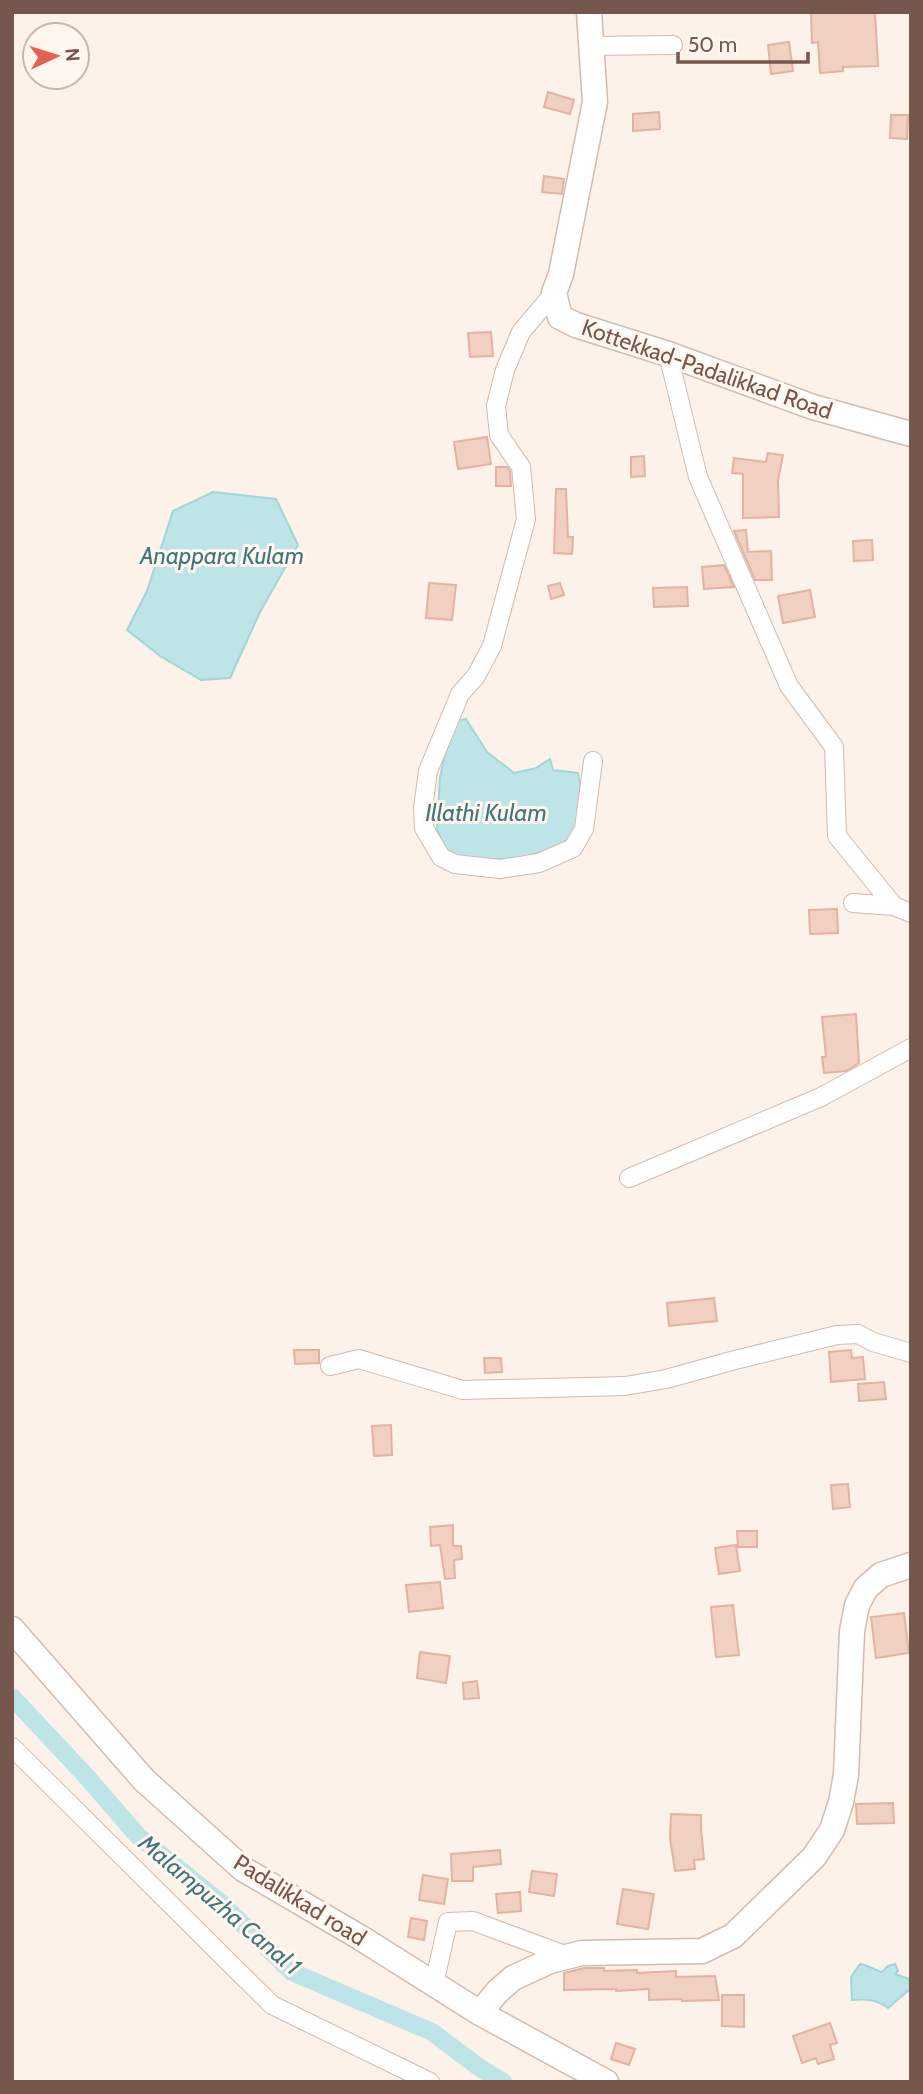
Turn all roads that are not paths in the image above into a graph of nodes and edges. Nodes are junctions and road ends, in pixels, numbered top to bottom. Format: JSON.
{"nodes":[{"id":1,"x":589,"y":12,"type":"edge"},
{"id":2,"x":673,"y":45,"type":"dead end"},
{"id":3,"x":591,"y":46,"type":"junction"},
{"id":4,"x":554,"y":293,"type":"junction"},
{"id":5,"x":668,"y":354,"type":"junction"},
{"id":6,"x":911,"y":434,"type":"edge"},
{"id":7,"x":593,"y":761,"type":"dead end"},
{"id":8,"x":853,"y":903,"type":"dead end"},
{"id":9,"x":902,"y":909,"type":"edge"},
{"id":10,"x":911,"y":1048,"type":"edge"},
{"id":11,"x":629,"y":1178,"type":"dead end"},
{"id":12,"x":911,"y":1353,"type":"edge"},
{"id":13,"x":330,"y":1366,"type":"dead end"},
{"id":14,"x":911,"y":1565,"type":"edge"},
{"id":15,"x":12,"y":1629,"type":"edge"},
{"id":16,"x":12,"y":1747,"type":"edge"},
{"id":17,"x":570,"y":1957,"type":"junction"},
{"id":18,"x":434,"y":1984,"type":"junction"},
{"id":19,"x":480,"y":2013,"type":"junction"},
{"id":20,"x":430,"y":2082,"type":"edge"},
{"id":21,"x":606,"y":2082,"type":"edge"}],
"edges":[{"from":1,"to":3,"type":"main road"},
{"from":2,"to":3,"type":"street"},
{"from":3,"to":4,"type":"main road"},
{"from":4,"to":5,"type":"main road","name":"Kottekkad-Padalikkad Road"},
{"from":4,"to":7,"type":"street"},
{"from":5,"to":6,"type":"main road","name":"Kottekkad-Padalikkad Road"},
{"from":5,"to":9,"type":"street"},
{"from":8,"to":9,"type":"street"},
{"from":10,"to":11,"type":"street"},
{"from":12,"to":13,"type":"street"},
{"from":14,"to":17,"type":"main road"},
{"from":15,"to":18,"type":"main road","name":"Padalikkad road"},
{"from":16,"to":20,"type":"street"},
{"from":17,"to":18,"type":"street"},
{"from":17,"to":19,"type":"main road"},
{"from":18,"to":19,"type":"main road","name":"Padalikkad road"},
{"from":19,"to":21,"type":"main road","name":"Padalikkad road"}]}
